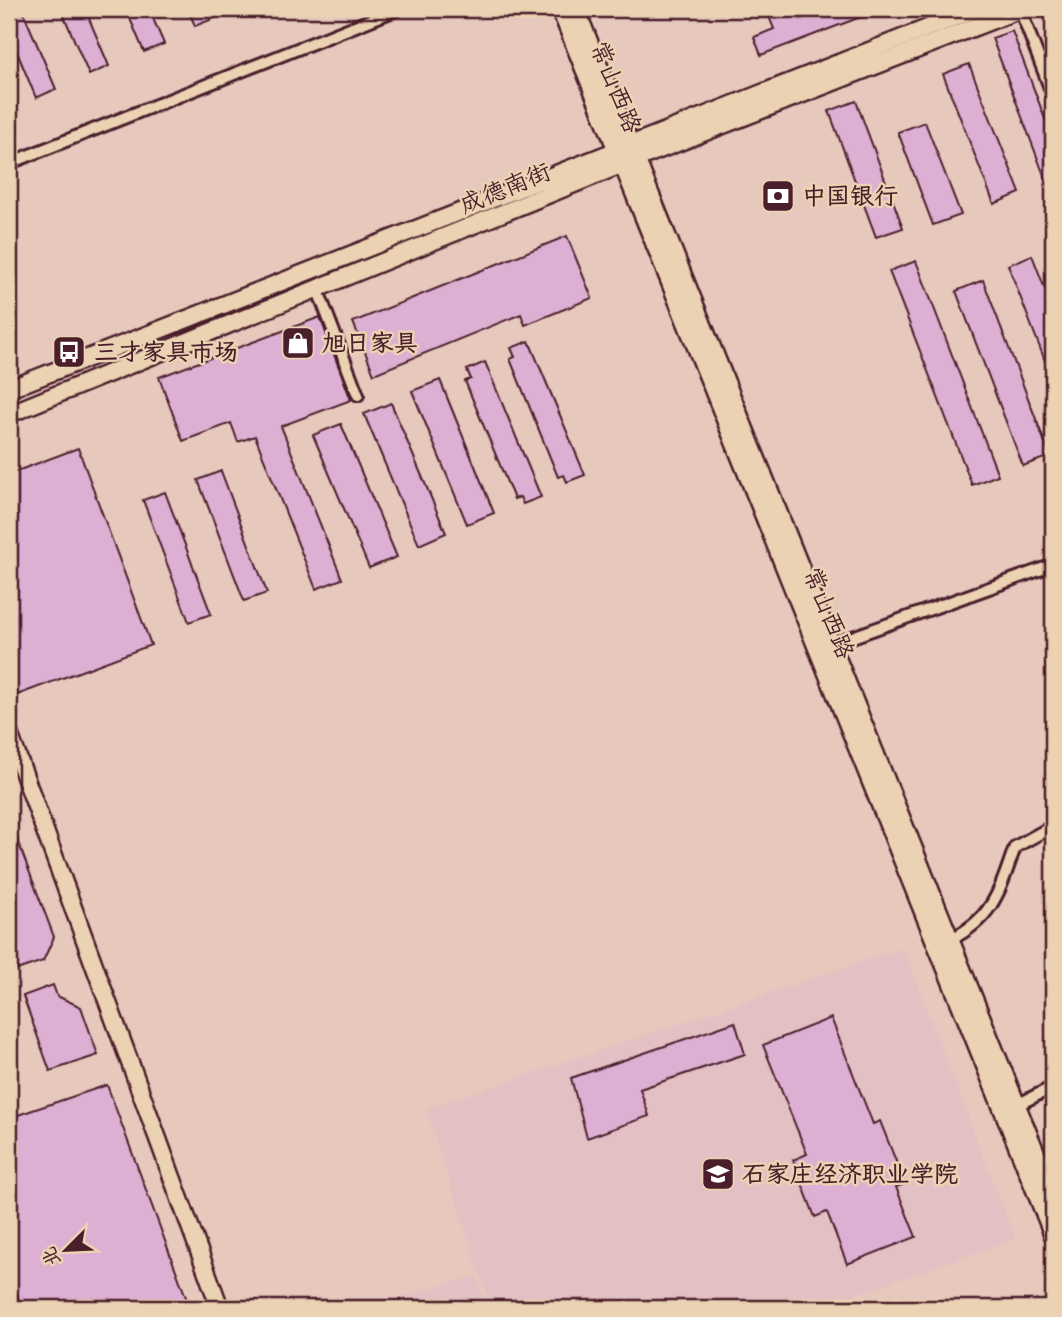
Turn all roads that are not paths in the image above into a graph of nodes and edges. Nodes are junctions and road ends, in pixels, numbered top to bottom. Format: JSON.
{"nodes":[{"id":1,"x":398,"y":9,"type":"edge"},
{"id":2,"x":560,"y":9,"type":"edge"},
{"id":3,"x":576,"y":9,"type":"edge"},
{"id":4,"x":976,"y":9,"type":"edge"},
{"id":5,"x":1020,"y":9,"type":"edge"},
{"id":6,"x":1053,"y":96,"type":"edge"},
{"id":7,"x":627,"y":154,"type":"junction"},
{"id":8,"x":10,"y":163,"type":"edge"},
{"id":9,"x":317,"y":288,"type":"junction"},
{"id":10,"x":9,"y":389,"type":"edge"},
{"id":11,"x":358,"y":395,"type":"dead end"},
{"id":12,"x":9,"y":414,"type":"edge"},
{"id":13,"x":1053,"y":565,"type":"edge"},
{"id":14,"x":833,"y":644,"type":"junction"},
{"id":15,"x":9,"y":733,"type":"edge"},
{"id":16,"x":1053,"y":826,"type":"edge"},
{"id":17,"x":951,"y":939,"type":"junction"},
{"id":18,"x":1053,"y":1087,"type":"edge"},
{"id":19,"x":1017,"y":1104,"type":"junction"},
{"id":20,"x":1053,"y":1195,"type":"edge"},
{"id":21,"x":1053,"y":1235,"type":"edge"},
{"id":22,"x":220,"y":1308,"type":"edge"}],
"edges":[{"from":1,"to":8,"type":"street"},
{"from":2,"to":7,"type":"main road","name":"常山西路"},
{"from":3,"to":7,"type":"main road","name":"常山西路"},
{"from":4,"to":7,"type":"main road","name":"成德南街"},
{"from":5,"to":6,"type":"street"},
{"from":5,"to":7,"type":"main road","name":"成德南街"},
{"from":7,"to":9,"type":"main road","name":"成德南街"},
{"from":7,"to":10,"type":"main road","name":"成德南街"},
{"from":7,"to":14,"type":"main road","name":"常山西路"},
{"from":7,"to":21,"type":"main road","name":"常山西路"},
{"from":9,"to":11,"type":"street"},
{"from":9,"to":12,"type":"main road","name":"成德南街"},
{"from":13,"to":14,"type":"street"},
{"from":14,"to":17,"type":"main road","name":"常山西路"},
{"from":15,"to":22,"type":"main road"},
{"from":16,"to":17,"type":"street"},
{"from":17,"to":19,"type":"main road","name":"常山西路"},
{"from":18,"to":19,"type":"street"},
{"from":19,"to":20,"type":"main road","name":"常山西路"}]}
